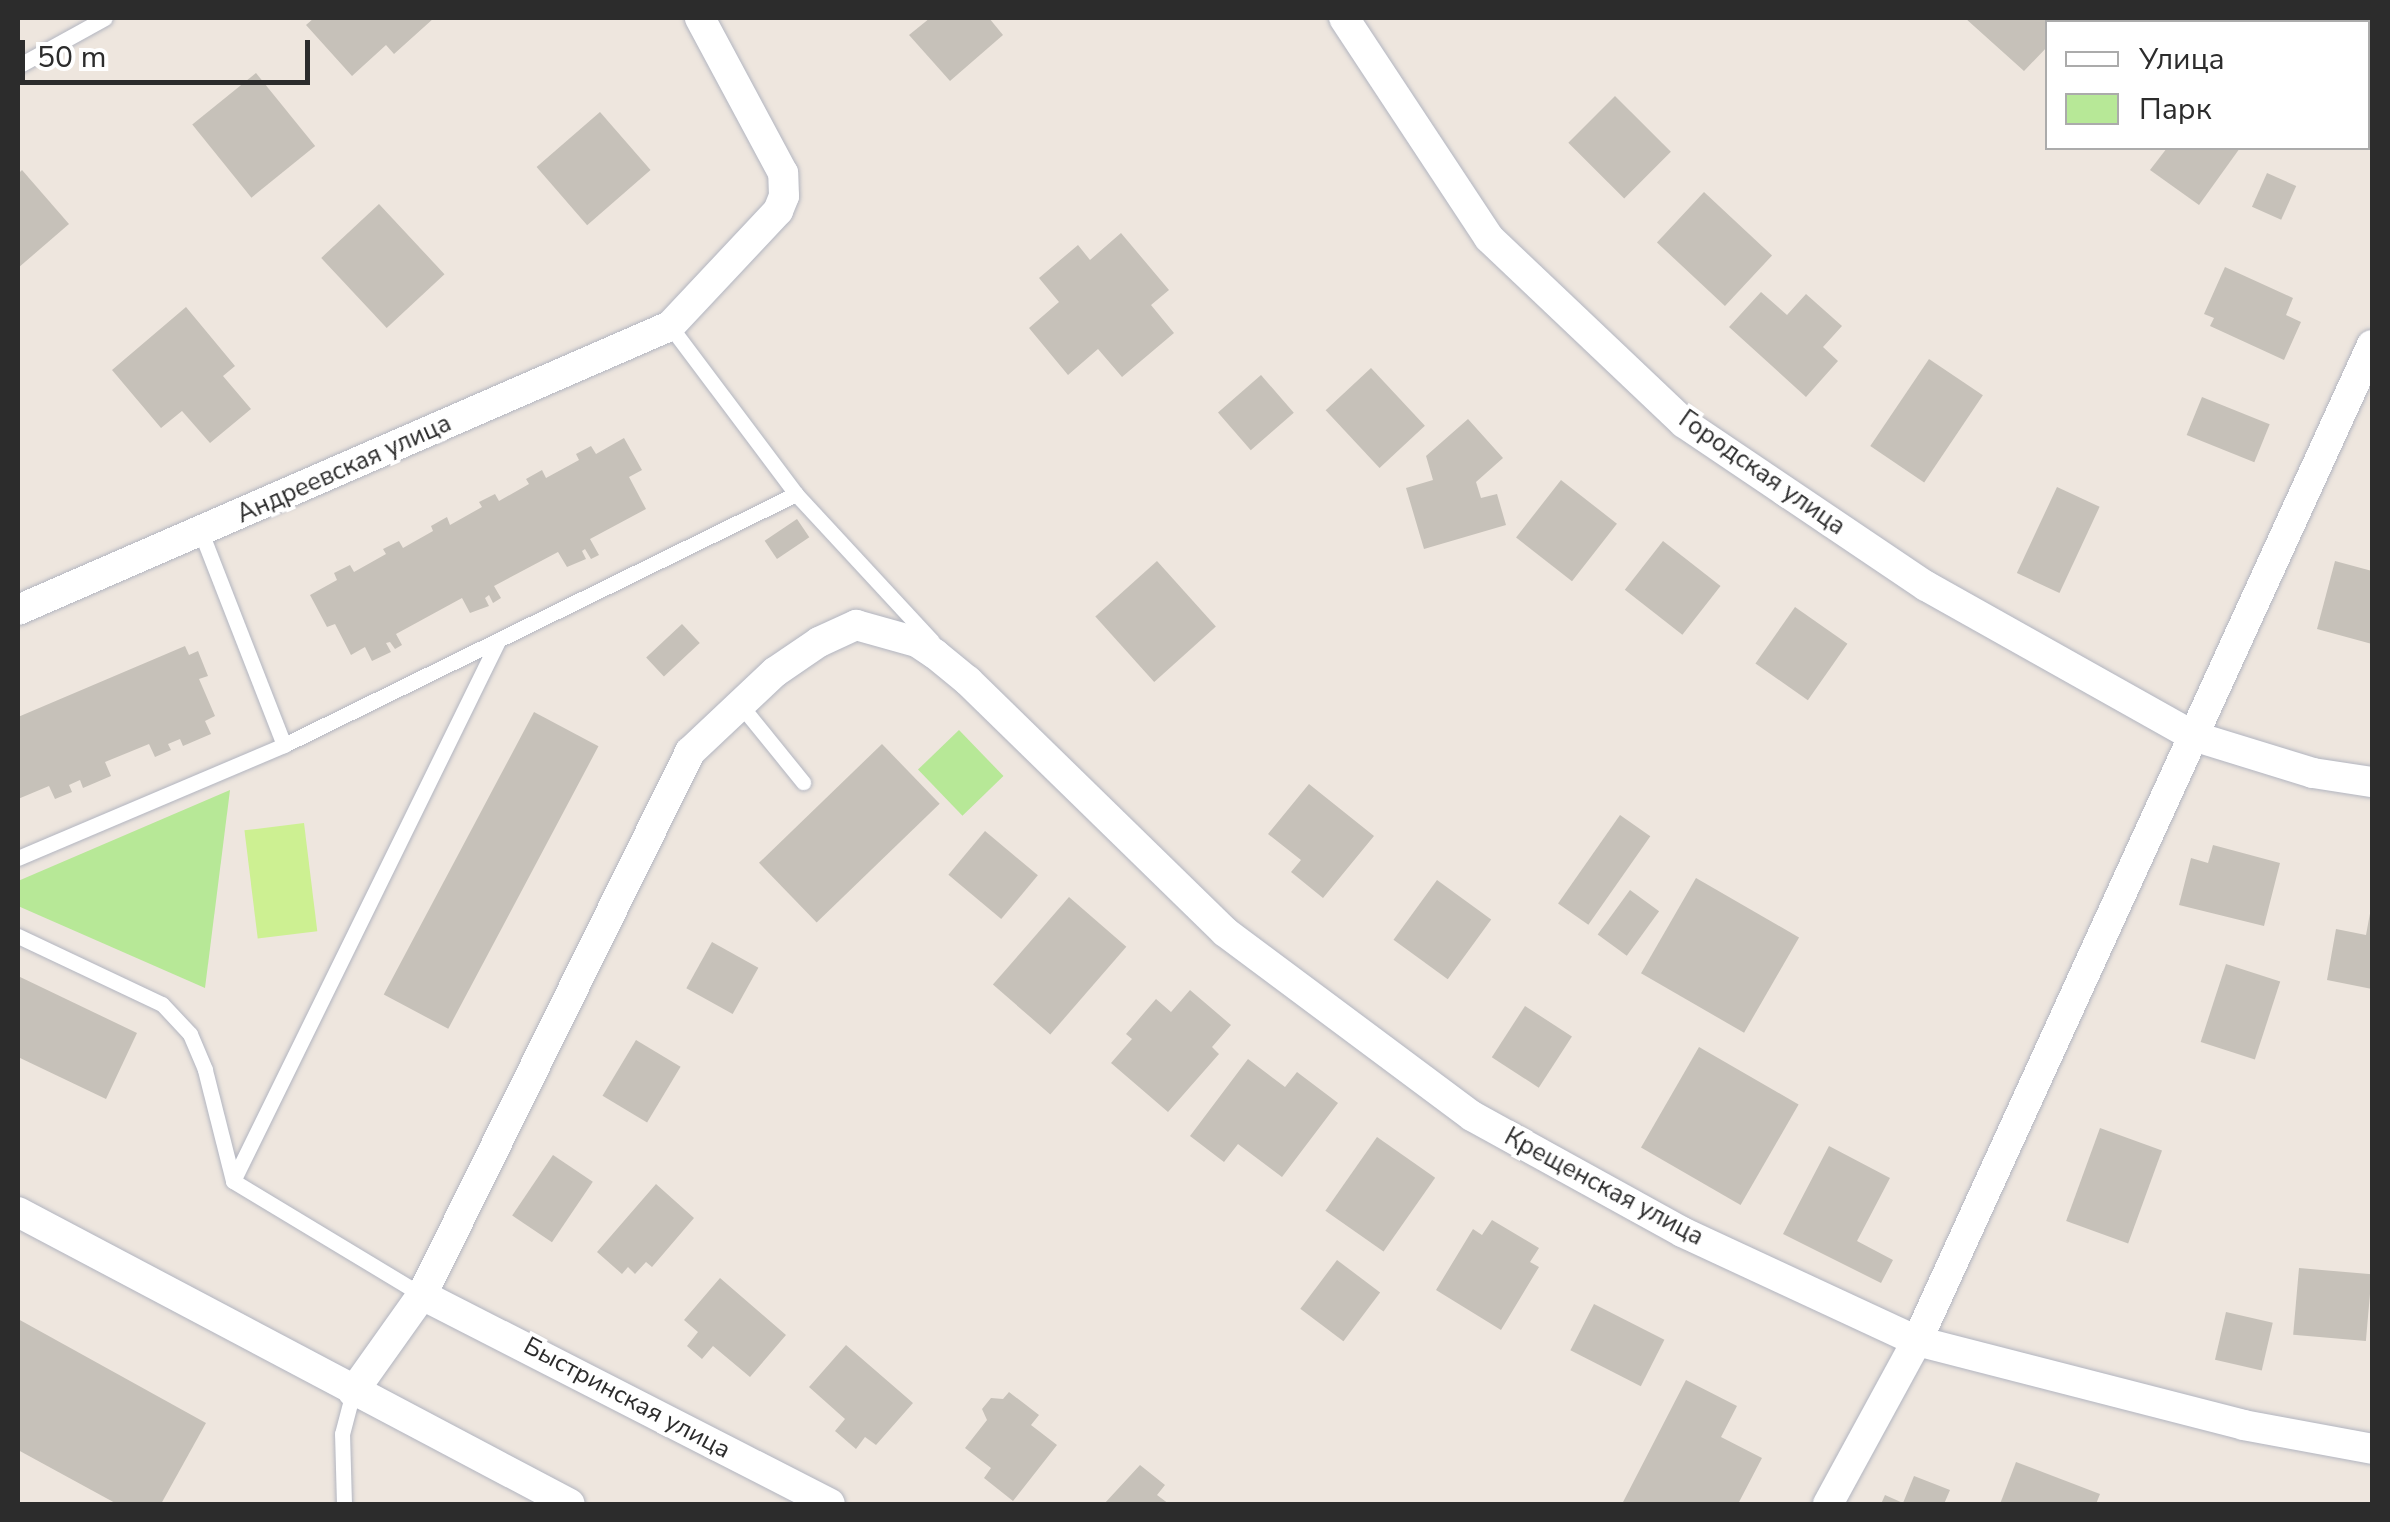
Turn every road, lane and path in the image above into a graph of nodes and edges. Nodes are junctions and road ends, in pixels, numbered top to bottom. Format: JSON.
{"nodes":[{"id":1,"x":106,"y":18,"type":"edge"},
{"id":2,"x":700,"y":18,"type":"edge"},
{"id":3,"x":1344,"y":18,"type":"edge"},
{"id":4,"x":18,"y":66,"type":"edge"},
{"id":5,"x":670,"y":326,"type":"junction"},
{"id":6,"x":2372,"y":345,"type":"edge"},
{"id":7,"x":796,"y":494,"type":"junction"},
{"id":8,"x":201,"y":532,"type":"junction"},
{"id":9,"x":18,"y":610,"type":"edge"},
{"id":10,"x":496,"y":644,"type":"junction"},
{"id":11,"x":968,"y":681,"type":"junction"},
{"id":12,"x":738,"y":703,"type":"junction"},
{"id":13,"x":2193,"y":736,"type":"junction"},
{"id":14,"x":284,"y":745,"type":"junction"},
{"id":15,"x":803,"y":782,"type":"dead end"},
{"id":16,"x":2372,"y":782,"type":"edge"},
{"id":17,"x":18,"y":858,"type":"edge"},
{"id":18,"x":18,"y":936,"type":"edge"},
{"id":19,"x":233,"y":1181,"type":"junction"},
{"id":20,"x":18,"y":1212,"type":"edge"},
{"id":21,"x":422,"y":1295,"type":"junction"},
{"id":22,"x":1917,"y":1341,"type":"junction"},
{"id":23,"x":353,"y":1392,"type":"junction"},
{"id":24,"x":2372,"y":1449,"type":"edge"},
{"id":25,"x":344,"y":1504,"type":"edge"},
{"id":26,"x":570,"y":1504,"type":"edge"},
{"id":27,"x":830,"y":1504,"type":"edge"},
{"id":28,"x":1828,"y":1504,"type":"edge"}],
"edges":[{"from":1,"to":4,"type":"lane"},
{"from":2,"to":5,"type":"street"},
{"from":3,"to":13,"type":"street","name":"Городская улица"},
{"from":5,"to":7,"type":"lane"},
{"from":5,"to":8,"type":"street","name":"Андреевская улица"},
{"from":6,"to":13,"type":"street"},
{"from":7,"to":10,"type":"lane"},
{"from":7,"to":11,"type":"lane"},
{"from":8,"to":9,"type":"street","name":"Андреевская улица"},
{"from":8,"to":14,"type":"lane"},
{"from":10,"to":14,"type":"lane"},
{"from":10,"to":19,"type":"lane"},
{"from":11,"to":12,"type":"street","name":"Крещенская улица"},
{"from":11,"to":22,"type":"street","name":"Крещенская улица"},
{"from":12,"to":15,"type":"lane"},
{"from":12,"to":21,"type":"street","name":"Крещенская улица"},
{"from":13,"to":16,"type":"street","name":"Городская улица"},
{"from":13,"to":22,"type":"street"},
{"from":14,"to":17,"type":"lane"},
{"from":18,"to":19,"type":"lane"},
{"from":19,"to":21,"type":"lane"},
{"from":20,"to":23,"type":"street"},
{"from":21,"to":23,"type":"street","name":"Крещенская улица"},
{"from":21,"to":27,"type":"street","name":"Быстринская улица"},
{"from":22,"to":24,"type":"street","name":"Крещенская улица"},
{"from":22,"to":28,"type":"street"},
{"from":23,"to":25,"type":"lane"},
{"from":23,"to":26,"type":"street"}]}
